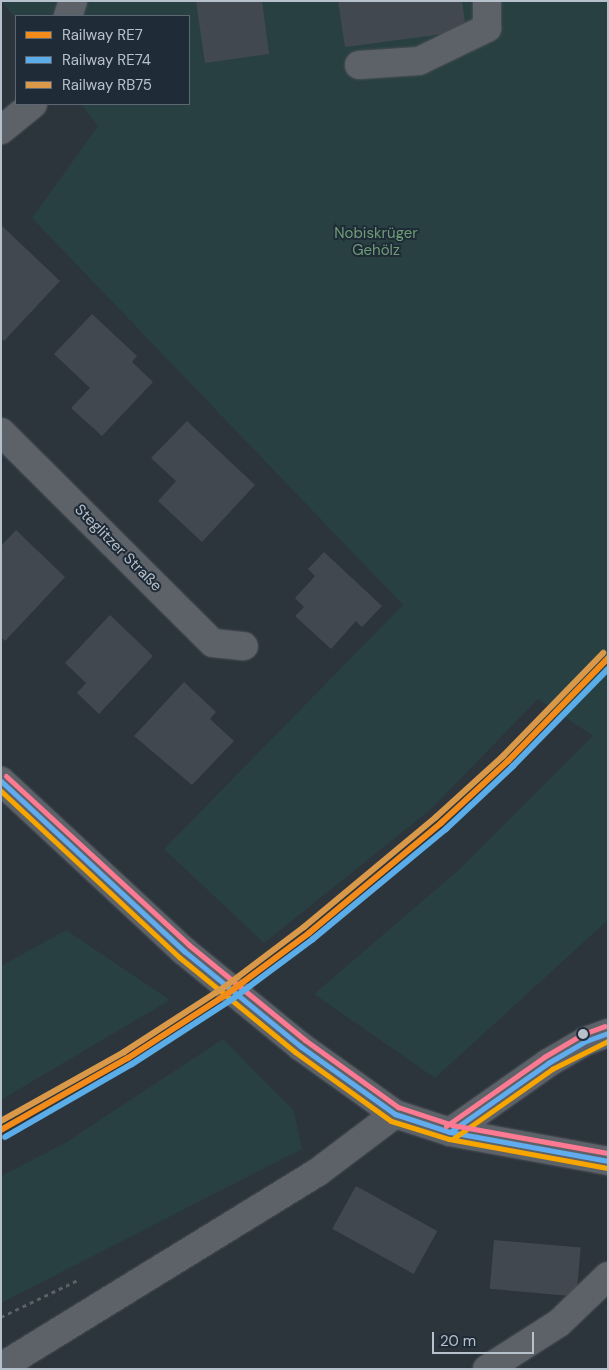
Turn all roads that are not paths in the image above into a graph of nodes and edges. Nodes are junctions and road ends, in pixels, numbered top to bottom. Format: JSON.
{"nodes":[{"id":1,"x":73,"y":1,"type":"edge"},
{"id":2,"x":487,"y":1,"type":"edge"},
{"id":3,"x":68,"y":15,"type":"edge"},
{"id":4,"x":359,"y":65,"type":"dead end"},
{"id":5,"x":32,"y":105,"type":"edge"},
{"id":6,"x":1,"y":130,"type":"edge"},
{"id":7,"x":1,"y":432,"type":"edge"},
{"id":8,"x":244,"y":646,"type":"dead end"},
{"id":9,"x":1,"y":781,"type":"edge"},
{"id":10,"x":608,"y":1033,"type":"edge"},
{"id":11,"x":395,"y":1114,"type":"junction"},
{"id":12,"x":450,"y":1132,"type":"junction"},
{"id":13,"x":608,"y":1161,"type":"edge"},
{"id":14,"x":608,"y":1276,"type":"edge"},
{"id":15,"x":1,"y":1367,"type":"edge"},
{"id":16,"x":487,"y":1369,"type":"edge"}],
"edges":[{"from":1,"to":3,"type":"street"},
{"from":2,"to":4,"type":"street"},
{"from":5,"to":6,"type":"street"},
{"from":7,"to":8,"type":"street","name":"Steglitzer Straße"},
{"from":9,"to":11,"type":"street"},
{"from":10,"to":12,"type":"street"},
{"from":11,"to":12,"type":"street"},
{"from":11,"to":15,"type":"street"},
{"from":12,"to":13,"type":"street"},
{"from":14,"to":16,"type":"street"}]}
